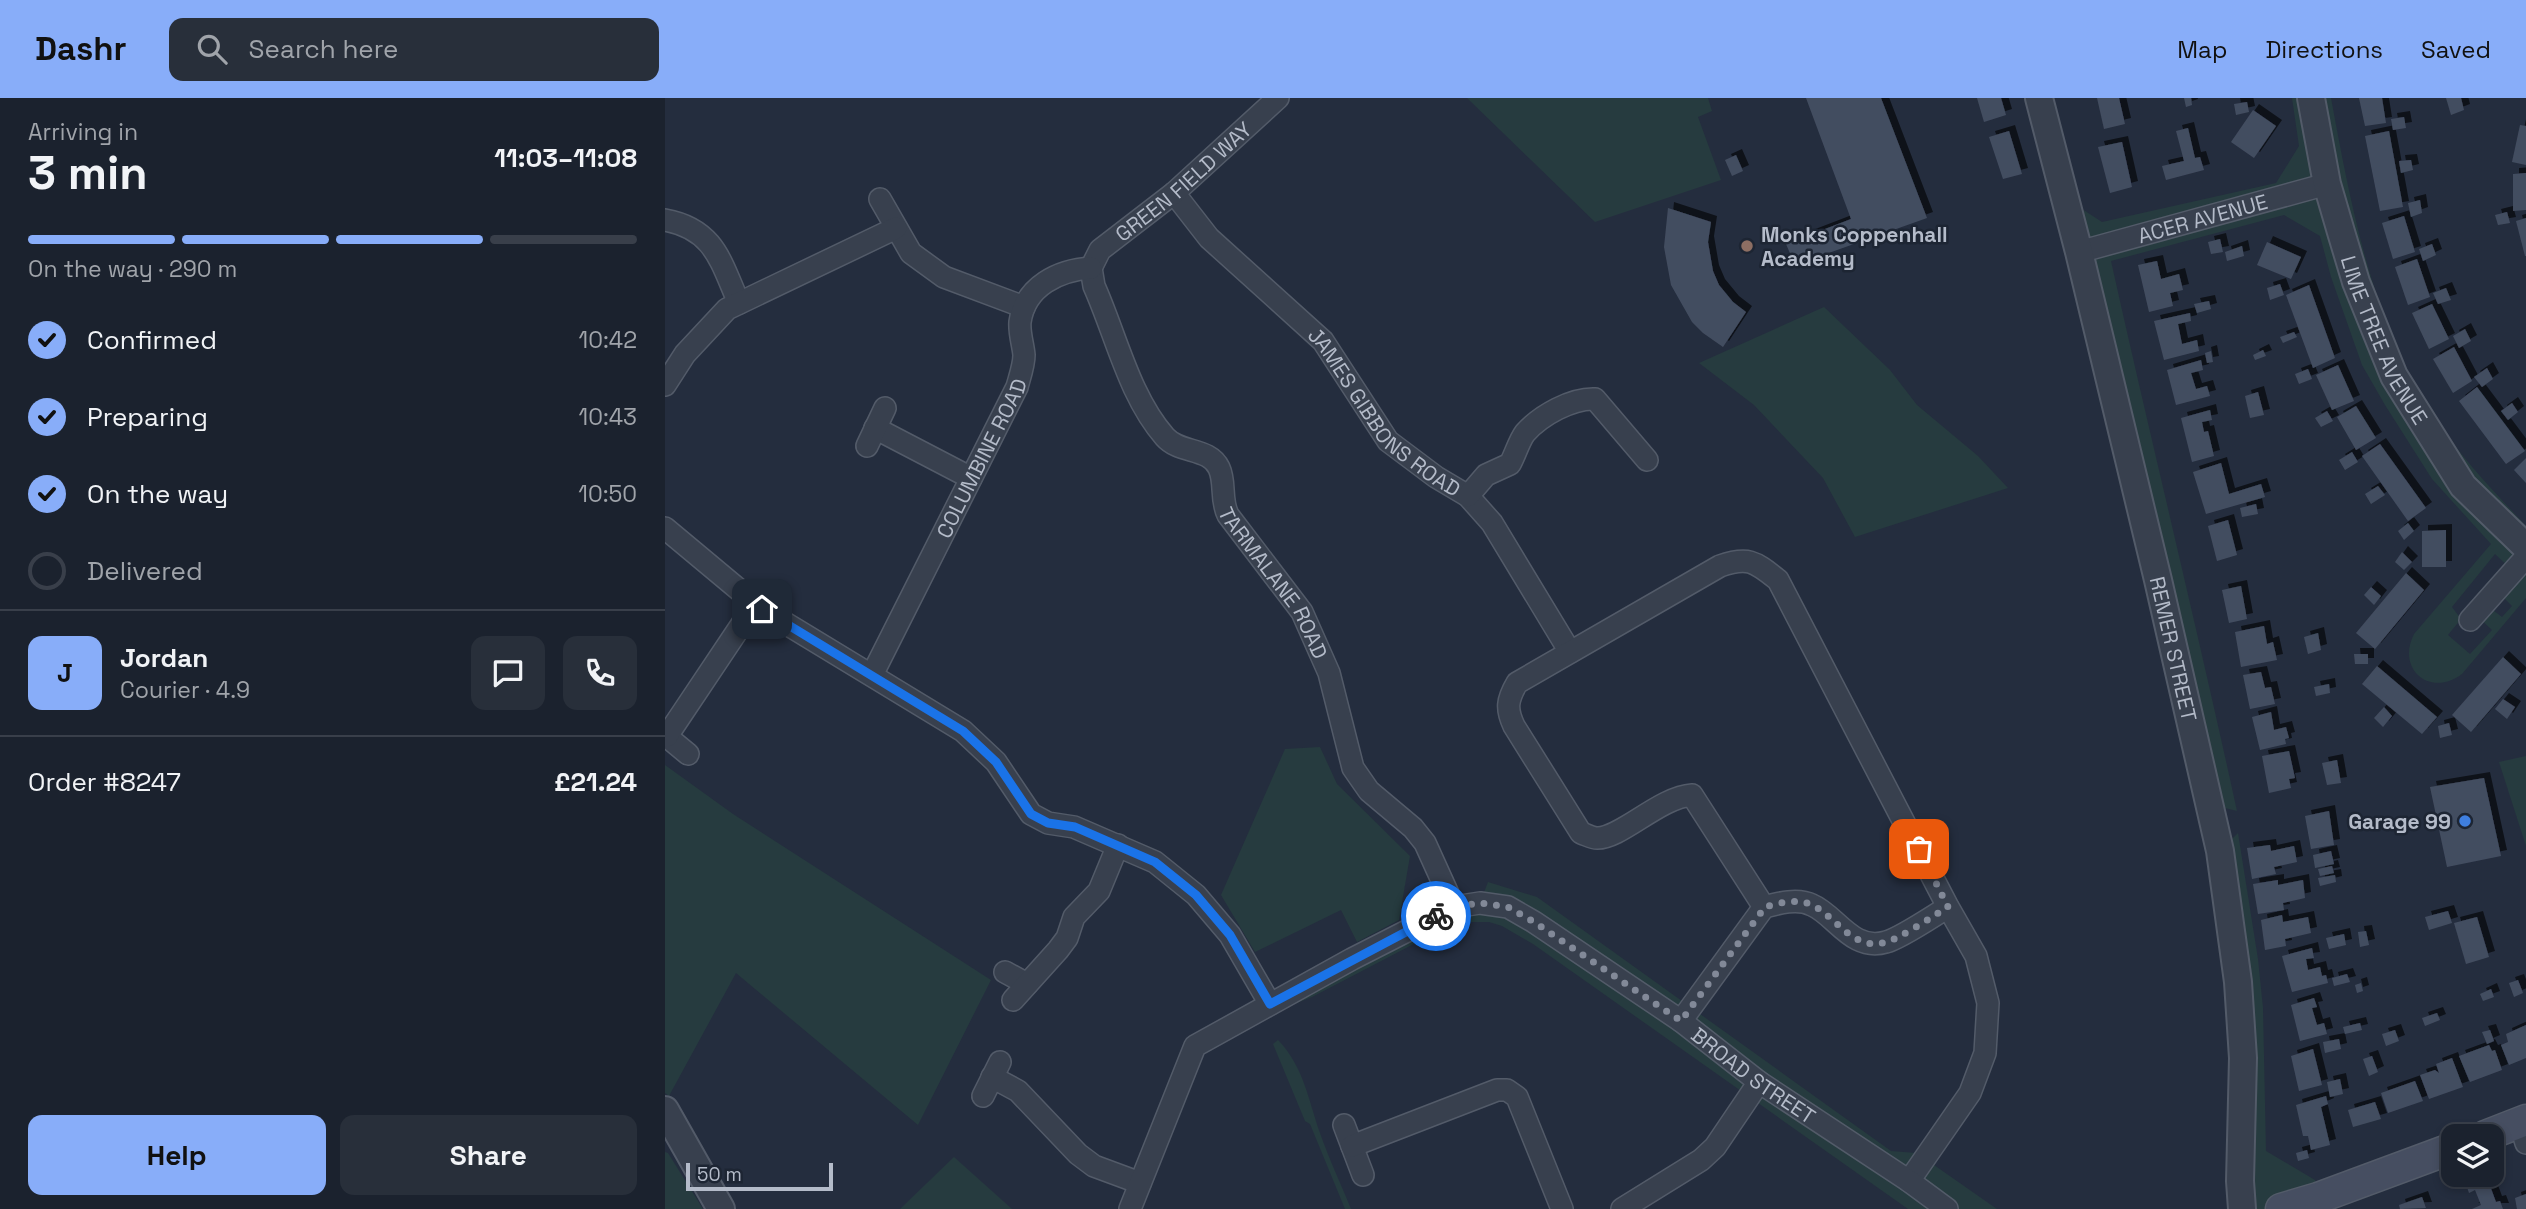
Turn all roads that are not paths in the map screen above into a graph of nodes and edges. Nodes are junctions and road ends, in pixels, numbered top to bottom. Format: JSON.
{"nodes":[{"id":1,"x":1278,"y":98,"type":"edge"},
{"id":2,"x":2039,"y":98,"type":"edge"},
{"id":3,"x":2311,"y":98,"type":"edge"},
{"id":4,"x":2327,"y":184,"type":"junction"},
{"id":5,"x":1174,"y":193,"type":"junction"},
{"id":6,"x":880,"y":199,"type":"dead end"},
{"id":7,"x":665,"y":220,"type":"edge"},
{"id":8,"x":896,"y":228,"type":"junction"},
{"id":9,"x":2079,"y":252,"type":"junction"},
{"id":10,"x":1091,"y":268,"type":"junction"},
{"id":11,"x":739,"y":303,"type":"junction"},
{"id":12,"x":1024,"y":307,"type":"junction"},
{"id":13,"x":665,"y":385,"type":"edge"},
{"id":14,"x":885,"y":408,"type":"dead end"},
{"id":15,"x":1647,"y":460,"type":"dead end"},
{"id":16,"x":971,"y":478,"type":"junction"},
{"id":17,"x":1468,"y":496,"type":"junction"},
{"id":18,"x":665,"y":528,"type":"edge"},
{"id":19,"x":2526,"y":547,"type":"edge"},
{"id":20,"x":2526,"y":557,"type":"edge"},
{"id":21,"x":756,"y":603,"type":"junction"},
{"id":22,"x":2470,"y":620,"type":"dead end"},
{"id":23,"x":1570,"y":652,"type":"junction"},
{"id":24,"x":872,"y":675,"type":"junction"},
{"id":25,"x":666,"y":736,"type":"edge"},
{"id":26,"x":688,"y":754,"type":"dead end"},
{"id":27,"x":1118,"y":845,"type":"junction"},
{"id":28,"x":1454,"y":907,"type":"junction"},
{"id":29,"x":1765,"y":907,"type":"junction"},
{"id":30,"x":1948,"y":907,"type":"junction"},
{"id":31,"x":1005,"y":972,"type":"dead end"},
{"id":32,"x":1270,"y":1004,"type":"junction"},
{"id":33,"x":1681,"y":1021,"type":"junction"},
{"id":34,"x":992,"y":1078,"type":"dead end"},
{"id":35,"x":1759,"y":1082,"type":"junction"},
{"id":36,"x":665,"y":1111,"type":"edge"},
{"id":37,"x":1344,"y":1125,"type":"dead end"},
{"id":38,"x":2524,"y":1128,"type":"edge"},
{"id":39,"x":2504,"y":1132,"type":"edge"},
{"id":40,"x":1352,"y":1146,"type":"junction"},
{"id":41,"x":2441,"y":1152,"type":"edge"},
{"id":42,"x":1363,"y":1175,"type":"dead end"},
{"id":43,"x":1909,"y":1181,"type":"junction"},
{"id":44,"x":1140,"y":1183,"type":"junction"},
{"id":45,"x":721,"y":1209,"type":"edge"},
{"id":46,"x":1130,"y":1209,"type":"edge"},
{"id":47,"x":1562,"y":1209,"type":"edge"},
{"id":48,"x":1622,"y":1209,"type":"edge"},
{"id":49,"x":1947,"y":1209,"type":"edge"},
{"id":50,"x":2242,"y":1209,"type":"edge"},
{"id":51,"x":2281,"y":1209,"type":"edge"}],
"edges":[{"from":1,"to":5,"type":"street","name":"GREEN FIELD WAY"},
{"from":2,"to":9,"type":"street","name":"REMER STREET"},
{"from":3,"to":4,"type":"street","name":"LIME TREE AVENUE"},
{"from":4,"to":9,"type":"street","name":"ACER AVENUE"},
{"from":4,"to":19,"type":"street","name":"LIME TREE AVENUE"},
{"from":5,"to":10,"type":"street","name":"GREEN FIELD WAY"},
{"from":5,"to":17,"type":"street","name":"JAMES GIBBONS ROAD"},
{"from":6,"to":8,"type":"street"},
{"from":7,"to":11,"type":"street"},
{"from":8,"to":11,"type":"street"},
{"from":8,"to":12,"type":"street"},
{"from":9,"to":50,"type":"street","name":"REMER STREET"},
{"from":10,"to":12,"type":"street"},
{"from":10,"to":28,"type":"street","name":"TARMALANE ROAD"},
{"from":11,"to":13,"type":"street"},
{"from":12,"to":16,"type":"street","name":"COLUMBINE ROAD"},
{"from":14,"to":16,"type":"street"},
{"from":15,"to":17,"type":"street"},
{"from":16,"to":24,"type":"street","name":"COLUMBINE ROAD"},
{"from":17,"to":23,"type":"street","name":"JAMES GIBBONS ROAD"},
{"from":18,"to":21,"type":"street"},
{"from":20,"to":22,"type":"street"},
{"from":21,"to":24,"type":"street"},
{"from":21,"to":25,"type":"street"},
{"from":23,"to":29,"type":"street"},
{"from":23,"to":30,"type":"street"},
{"from":24,"to":27,"type":"street"},
{"from":25,"to":26,"type":"street"},
{"from":27,"to":31,"type":"street"},
{"from":27,"to":32,"type":"street"},
{"from":28,"to":32,"type":"street","name":"BROAD STREET"},
{"from":28,"to":33,"type":"street","name":"BROAD STREET"},
{"from":29,"to":30,"type":"street"},
{"from":29,"to":33,"type":"street"},
{"from":30,"to":43,"type":"street"},
{"from":32,"to":44,"type":"street","name":"BROAD STREET"},
{"from":33,"to":35,"type":"street","name":"BROAD STREET"},
{"from":34,"to":44,"type":"street"},
{"from":35,"to":43,"type":"street","name":"BROAD STREET"},
{"from":35,"to":48,"type":"street"},
{"from":36,"to":45,"type":"street"},
{"from":37,"to":40,"type":"street"},
{"from":38,"to":39,"type":"main road"},
{"from":40,"to":42,"type":"street"},
{"from":40,"to":47,"type":"street"},
{"from":41,"to":51,"type":"main road"},
{"from":43,"to":49,"type":"street","name":"BROAD STREET"},
{"from":44,"to":46,"type":"street","name":"BROAD STREET"}]}
